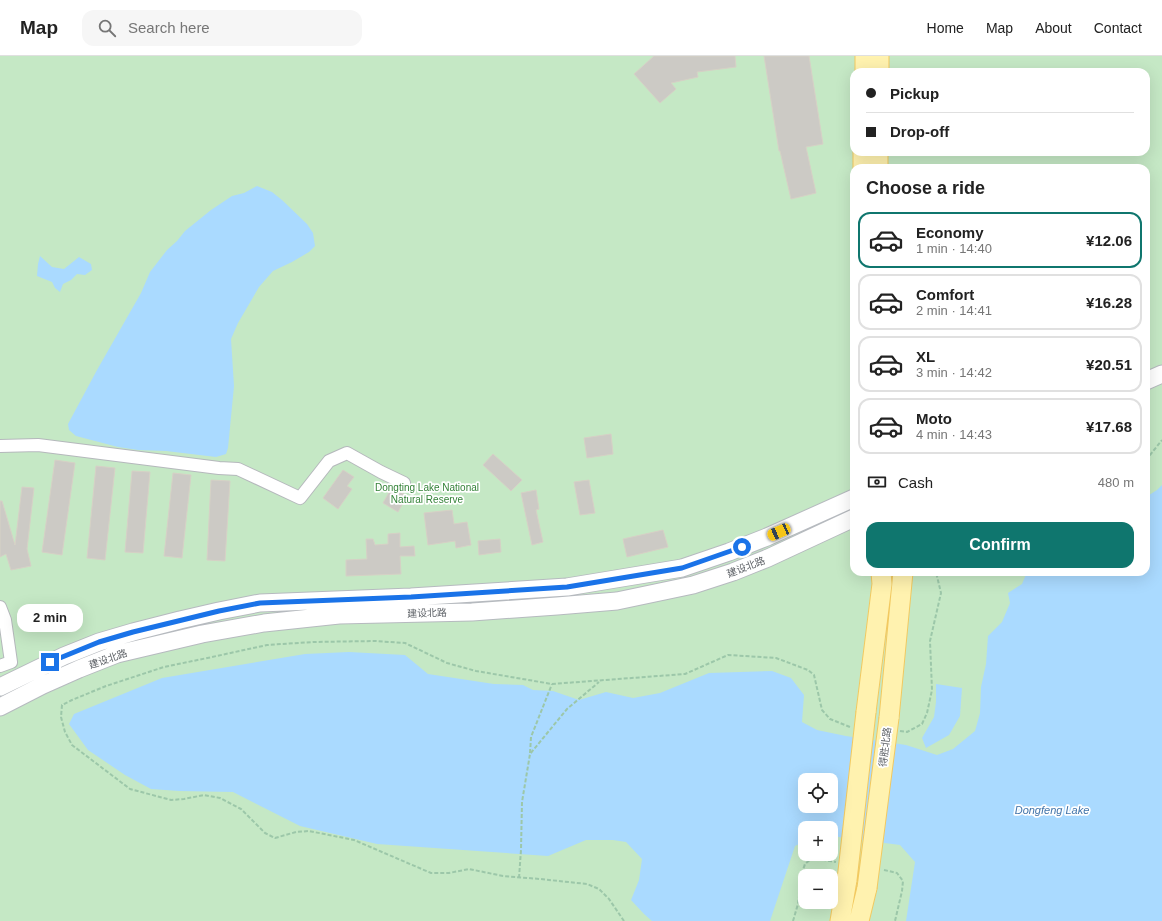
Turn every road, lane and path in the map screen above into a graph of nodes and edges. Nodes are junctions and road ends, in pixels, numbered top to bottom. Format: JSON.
{"nodes":[{"id":1,"x":865,"y":56,"type":"edge"},
{"id":2,"x":879,"y":56,"type":"edge"},
{"id":3,"x":865,"y":68,"type":"edge"},
{"id":4,"x":879,"y":68,"type":"edge"},
{"id":5,"x":1162,"y":374,"type":"edge"},
{"id":6,"x":1150,"y":379,"type":"edge"},
{"id":7,"x":1162,"y":440,"type":"edge"},
{"id":8,"x":0,"y":446,"type":"edge"},
{"id":9,"x":1150,"y":455,"type":"edge"},
{"id":10,"x":404,"y":483,"type":"dead end"},
{"id":11,"x":850,"y":500,"type":"edge"},
{"id":12,"x":850,"y":520,"type":"edge"},
{"id":13,"x":881,"y":576,"type":"edge"},
{"id":14,"x":904,"y":576,"type":"edge"},
{"id":15,"x":937,"y":576,"type":"edge"},
{"id":16,"x":0,"y":607,"type":"edge"},
{"id":17,"x":0,"y":666,"type":"edge"},
{"id":18,"x":600,"y":681,"type":"junction"},
{"id":19,"x":552,"y":684,"type":"junction"},
{"id":20,"x":0,"y":687,"type":"edge"},
{"id":21,"x":0,"y":707,"type":"edge"},
{"id":22,"x":894,"y":724,"type":"junction"},
{"id":23,"x":851,"y":727,"type":"dead end"},
{"id":24,"x":530,"y":754,"type":"junction"},
{"id":25,"x":808,"y":861,"type":"edge"},
{"id":26,"x":888,"y":871,"type":"dead end"},
{"id":27,"x":519,"y":878,"type":"junction"},
{"id":28,"x":624,"y":921,"type":"edge"},
{"id":29,"x":793,"y":921,"type":"edge"},
{"id":30,"x":840,"y":921,"type":"edge"},
{"id":31,"x":859,"y":921,"type":"edge"},
{"id":32,"x":895,"y":921,"type":"edge"}],
"edges":[{"from":1,"to":3,"type":"main road"},
{"from":2,"to":4,"type":"main road"},
{"from":5,"to":6,"type":"main road"},
{"from":7,"to":9,"type":"path"},
{"from":8,"to":10,"type":"street"},
{"from":11,"to":20,"type":"main road"},
{"from":12,"to":21,"type":"main road","name":"建设北路"},
{"from":13,"to":30,"type":"main road","bridge":true},
{"from":14,"to":22,"type":"main road","name":"得胜北路"},
{"from":15,"to":22,"type":"path"},
{"from":16,"to":17,"type":"street"},
{"from":18,"to":19,"type":"path"},
{"from":18,"to":23,"type":"path"},
{"from":18,"to":24,"type":"path"},
{"from":19,"to":24,"type":"path"},
{"from":19,"to":27,"type":"path"},
{"from":22,"to":31,"type":"main road","name":"得胜北路","bridge":true},
{"from":24,"to":27,"type":"path"},
{"from":25,"to":29,"type":"path"},
{"from":26,"to":32,"type":"path"},
{"from":27,"to":28,"type":"path"}]}
